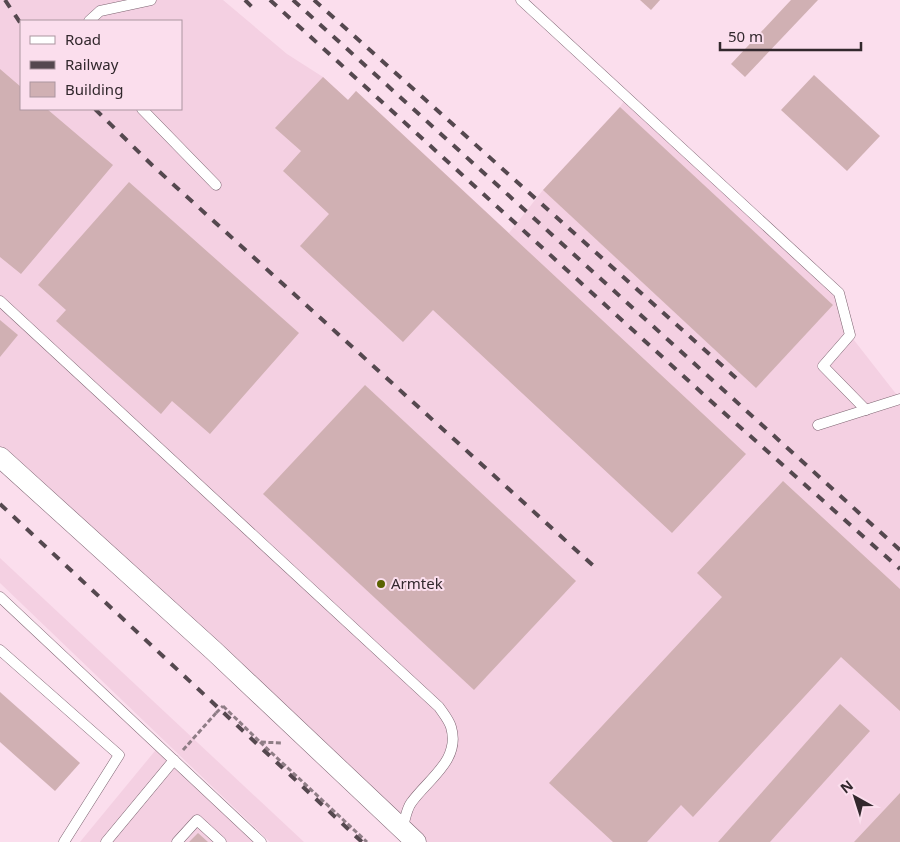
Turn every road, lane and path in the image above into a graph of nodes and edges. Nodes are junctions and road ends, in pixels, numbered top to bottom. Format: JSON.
{"nodes":[{"id":1,"x":151,"y":0,"type":"edge"},
{"id":2,"x":521,"y":0,"type":"edge"},
{"id":3,"x":90,"y":20,"type":"edge"},
{"id":4,"x":143,"y":110,"type":"edge"},
{"id":5,"x":216,"y":185,"type":"dead end"},
{"id":6,"x":0,"y":301,"type":"edge"},
{"id":7,"x":900,"y":399,"type":"edge"},
{"id":8,"x":866,"y":410,"type":"junction"},
{"id":9,"x":818,"y":425,"type":"dead end"},
{"id":10,"x":0,"y":457,"type":"edge"},
{"id":11,"x":0,"y":597,"type":"edge"},
{"id":12,"x":0,"y":650,"type":"edge"},
{"id":13,"x":260,"y":742,"type":"junction"},
{"id":14,"x":313,"y":744,"type":"junction"},
{"id":15,"x":174,"y":760,"type":"junction"},
{"id":16,"x":409,"y":836,"type":"edge"},
{"id":17,"x":64,"y":842,"type":"edge"},
{"id":18,"x":106,"y":842,"type":"edge"},
{"id":19,"x":177,"y":842,"type":"edge"},
{"id":20,"x":221,"y":842,"type":"edge"},
{"id":21,"x":261,"y":842,"type":"edge"},
{"id":22,"x":367,"y":842,"type":"edge"}],
"edges":[{"from":1,"to":3,"type":"lane"},
{"from":2,"to":8,"type":"lane"},
{"from":4,"to":5,"type":"lane"},
{"from":6,"to":16,"type":"lane"},
{"from":7,"to":8,"type":"lane"},
{"from":8,"to":9,"type":"lane"},
{"from":10,"to":14,"type":"street"},
{"from":11,"to":15,"type":"lane"},
{"from":12,"to":17,"type":"lane"},
{"from":13,"to":14,"type":"path"},
{"from":13,"to":15,"type":"path","bridge":true},
{"from":13,"to":22,"type":"path"},
{"from":14,"to":16,"type":"street"},
{"from":15,"to":18,"type":"lane"},
{"from":15,"to":21,"type":"lane"},
{"from":19,"to":20,"type":"lane"}]}
